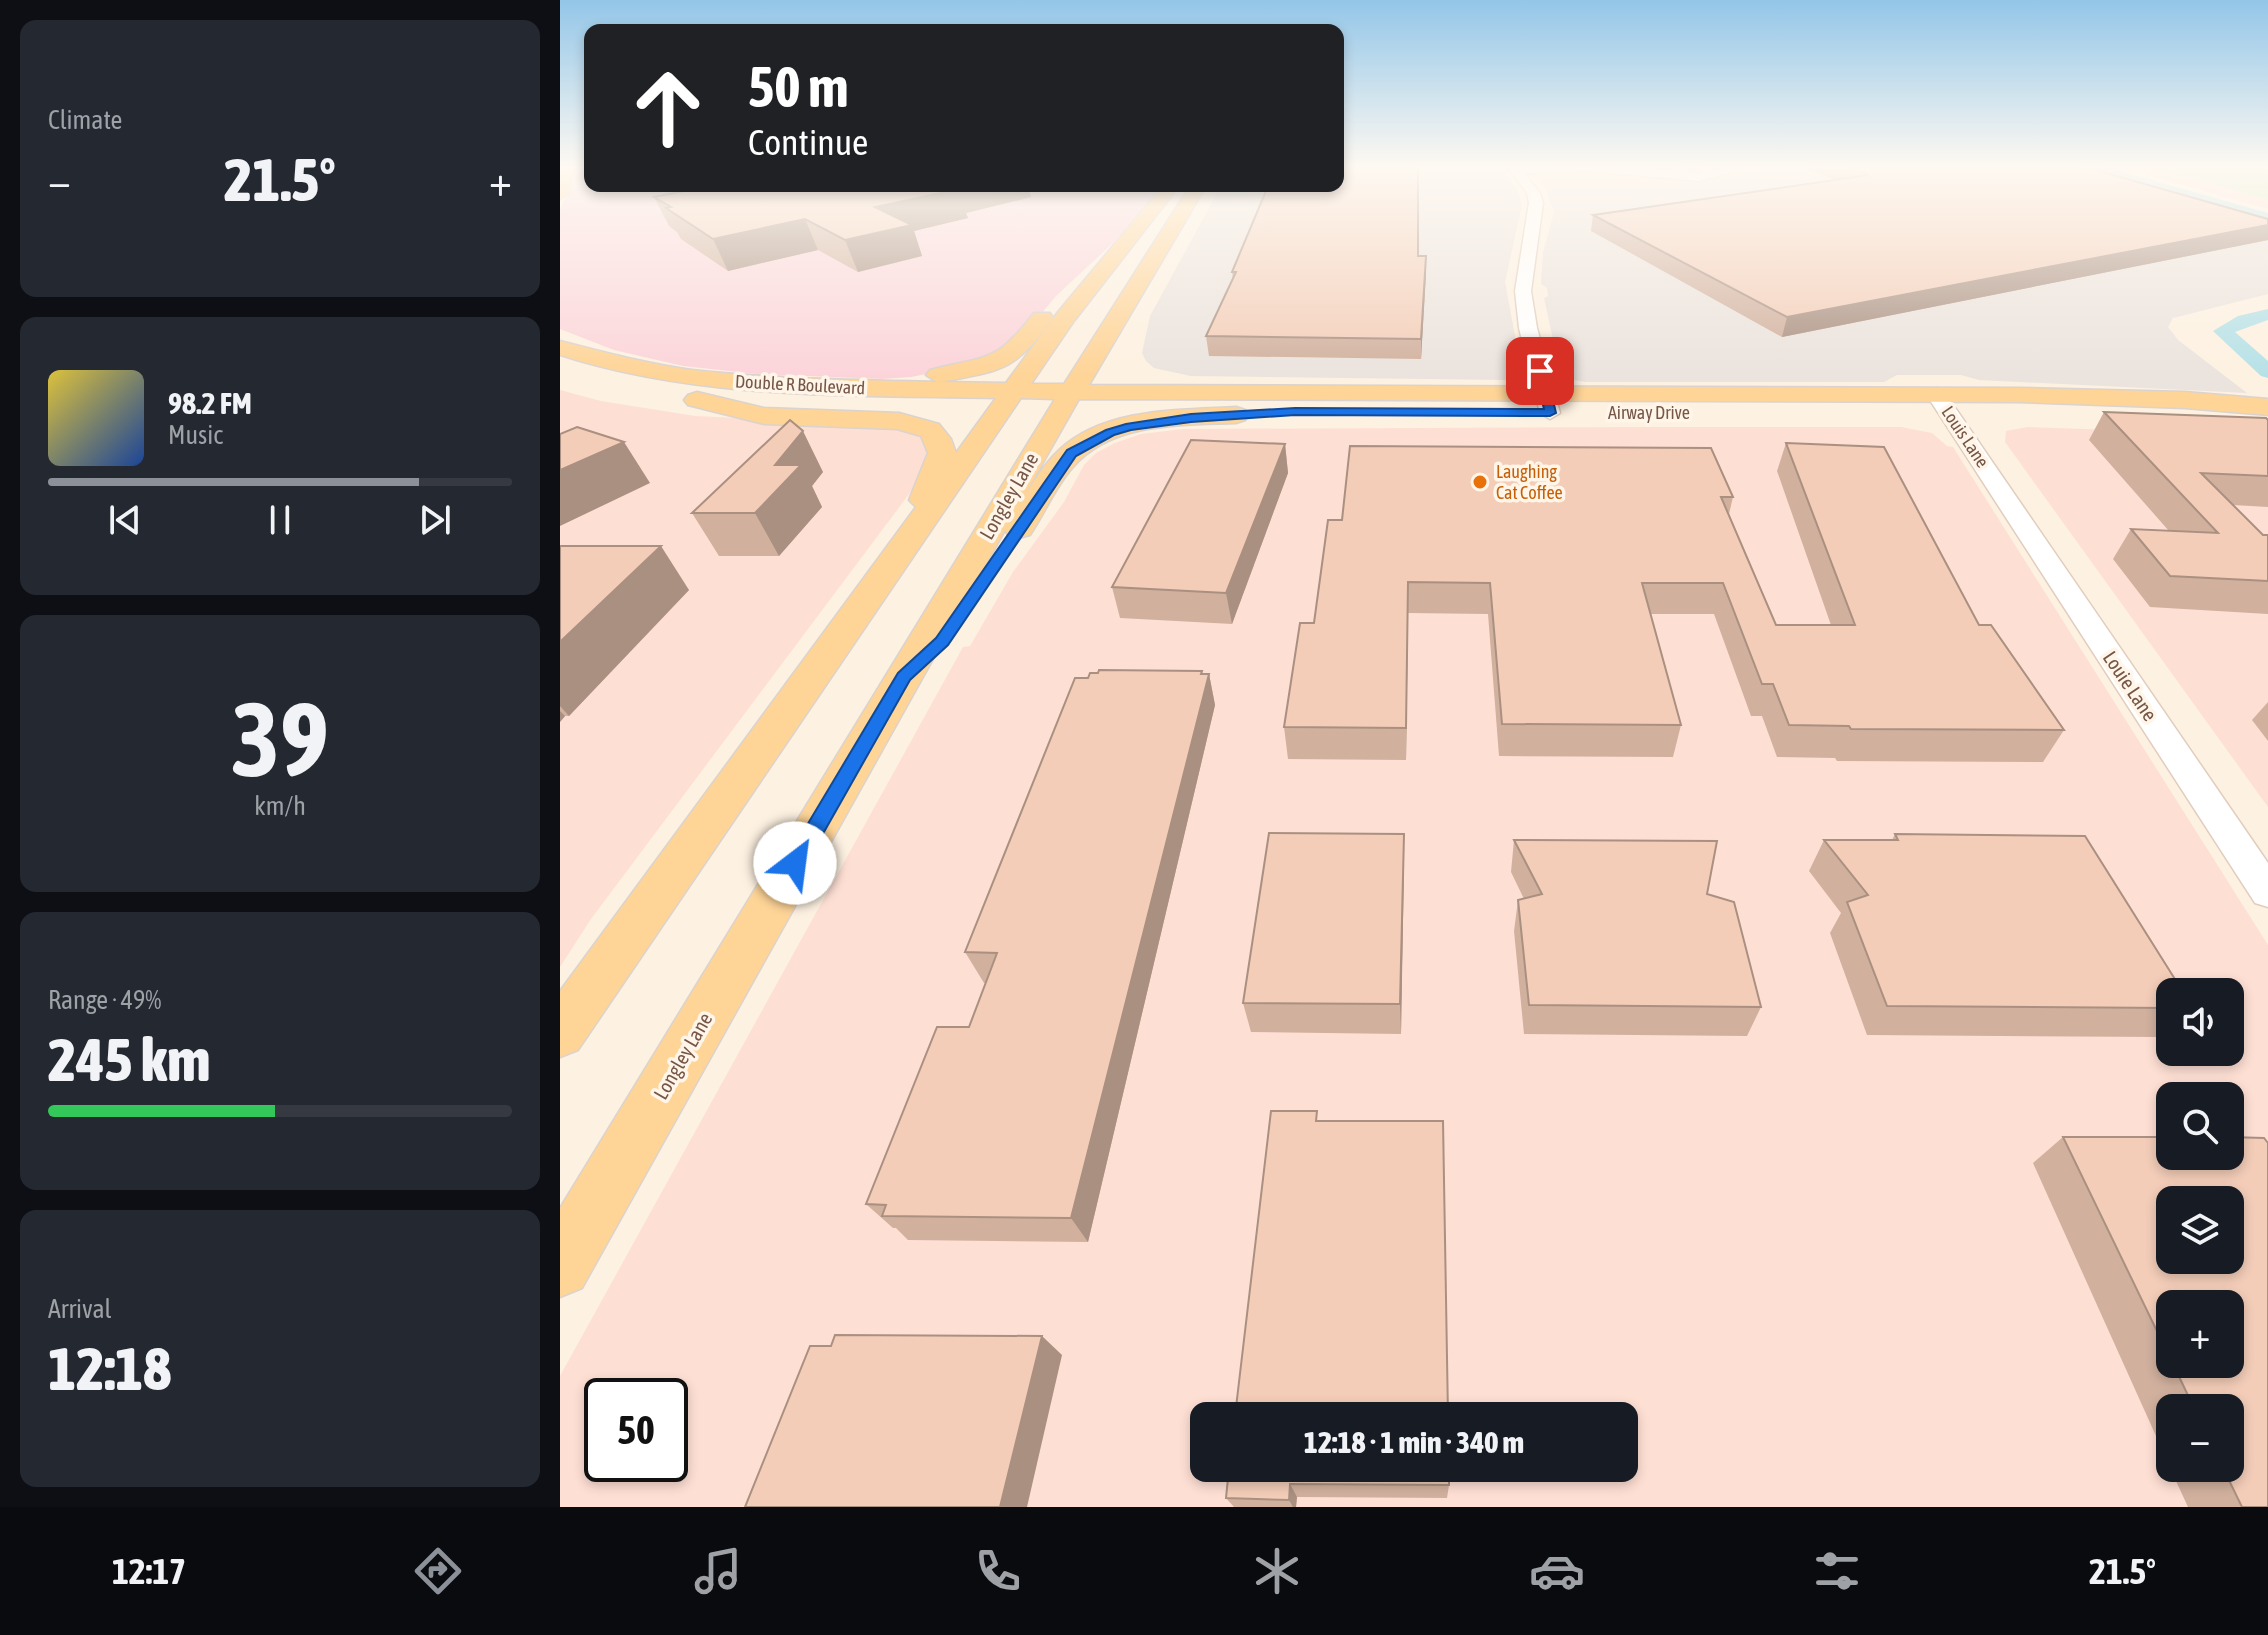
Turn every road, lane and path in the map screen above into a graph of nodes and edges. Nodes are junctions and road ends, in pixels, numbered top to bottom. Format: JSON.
{"nodes":[{"id":1,"x":1129,"y":237,"type":"edge"},
{"id":2,"x":1167,"y":237,"type":"edge"},
{"id":3,"x":1531,"y":237,"type":"edge"},
{"id":4,"x":1106,"y":265,"type":"junction"},
{"id":5,"x":1129,"y":301,"type":"junction"},
{"id":6,"x":560,"y":348,"type":"edge"},
{"id":7,"x":828,"y":387,"type":"junction"},
{"id":8,"x":1446,"y":392,"type":"junction"},
{"id":9,"x":639,"y":393,"type":"dead end"},
{"id":10,"x":697,"y":400,"type":"junction"},
{"id":11,"x":1037,"y":401,"type":"junction"},
{"id":12,"x":1548,"y":402,"type":"junction"},
{"id":13,"x":1942,"y":403,"type":"junction"},
{"id":14,"x":2268,"y":407,"type":"edge"},
{"id":15,"x":1295,"y":412,"type":"junction"},
{"id":16,"x":2268,"y":421,"type":"edge"},
{"id":17,"x":1993,"y":479,"type":"joint"},
{"id":18,"x":910,"y":536,"type":"junction"},
{"id":19,"x":904,"y":676,"type":"junction"},
{"id":20,"x":2268,"y":892,"type":"edge"},
{"id":21,"x":560,"y":1033,"type":"edge"},
{"id":22,"x":560,"y":1266,"type":"edge"}],
"edges":[{"from":1,"to":4,"type":"main road","name":"Longley Lane"},
{"from":2,"to":5,"type":"main road","name":"Longley Lane"},
{"from":3,"to":12,"type":"street"},
{"from":4,"to":7,"type":"main road"},
{"from":4,"to":11,"type":"main road","name":"Longley Lane"},
{"from":5,"to":8,"type":"main road"},
{"from":5,"to":11,"type":"main road","name":"Longley Lane"},
{"from":6,"to":7,"type":"main road","name":"Double R Boulevard"},
{"from":7,"to":11,"type":"main road","name":"Double R Boulevard"},
{"from":8,"to":11,"type":"main road","name":"Airway Drive"},
{"from":8,"to":12,"type":"main road","name":"Airway Drive"},
{"from":9,"to":10,"type":"main road","name":"Double R Boulevard"},
{"from":10,"to":11,"type":"main road","name":"Double R Boulevard"},
{"from":10,"to":18,"type":"main road"},
{"from":11,"to":15,"type":"main road","name":"Airway Drive"},
{"from":11,"to":18,"type":"main road","name":"Longley Lane"},
{"from":11,"to":19,"type":"main road","name":"Longley Lane"},
{"from":12,"to":13,"type":"main road","name":"Airway Drive"},
{"from":12,"to":15,"type":"main road","name":"Airway Drive"},
{"from":13,"to":14,"type":"main road","name":"Airway Drive"},
{"from":13,"to":16,"type":"main road","name":"Airway Drive"},
{"from":13,"to":17,"type":"street","name":"Louis Lane"},
{"from":15,"to":19,"type":"main road"},
{"from":17,"to":20,"type":"street","name":"Louie Lane"},
{"from":18,"to":21,"type":"main road","name":"Longley Lane"},
{"from":19,"to":22,"type":"main road","name":"Longley Lane"}]}
